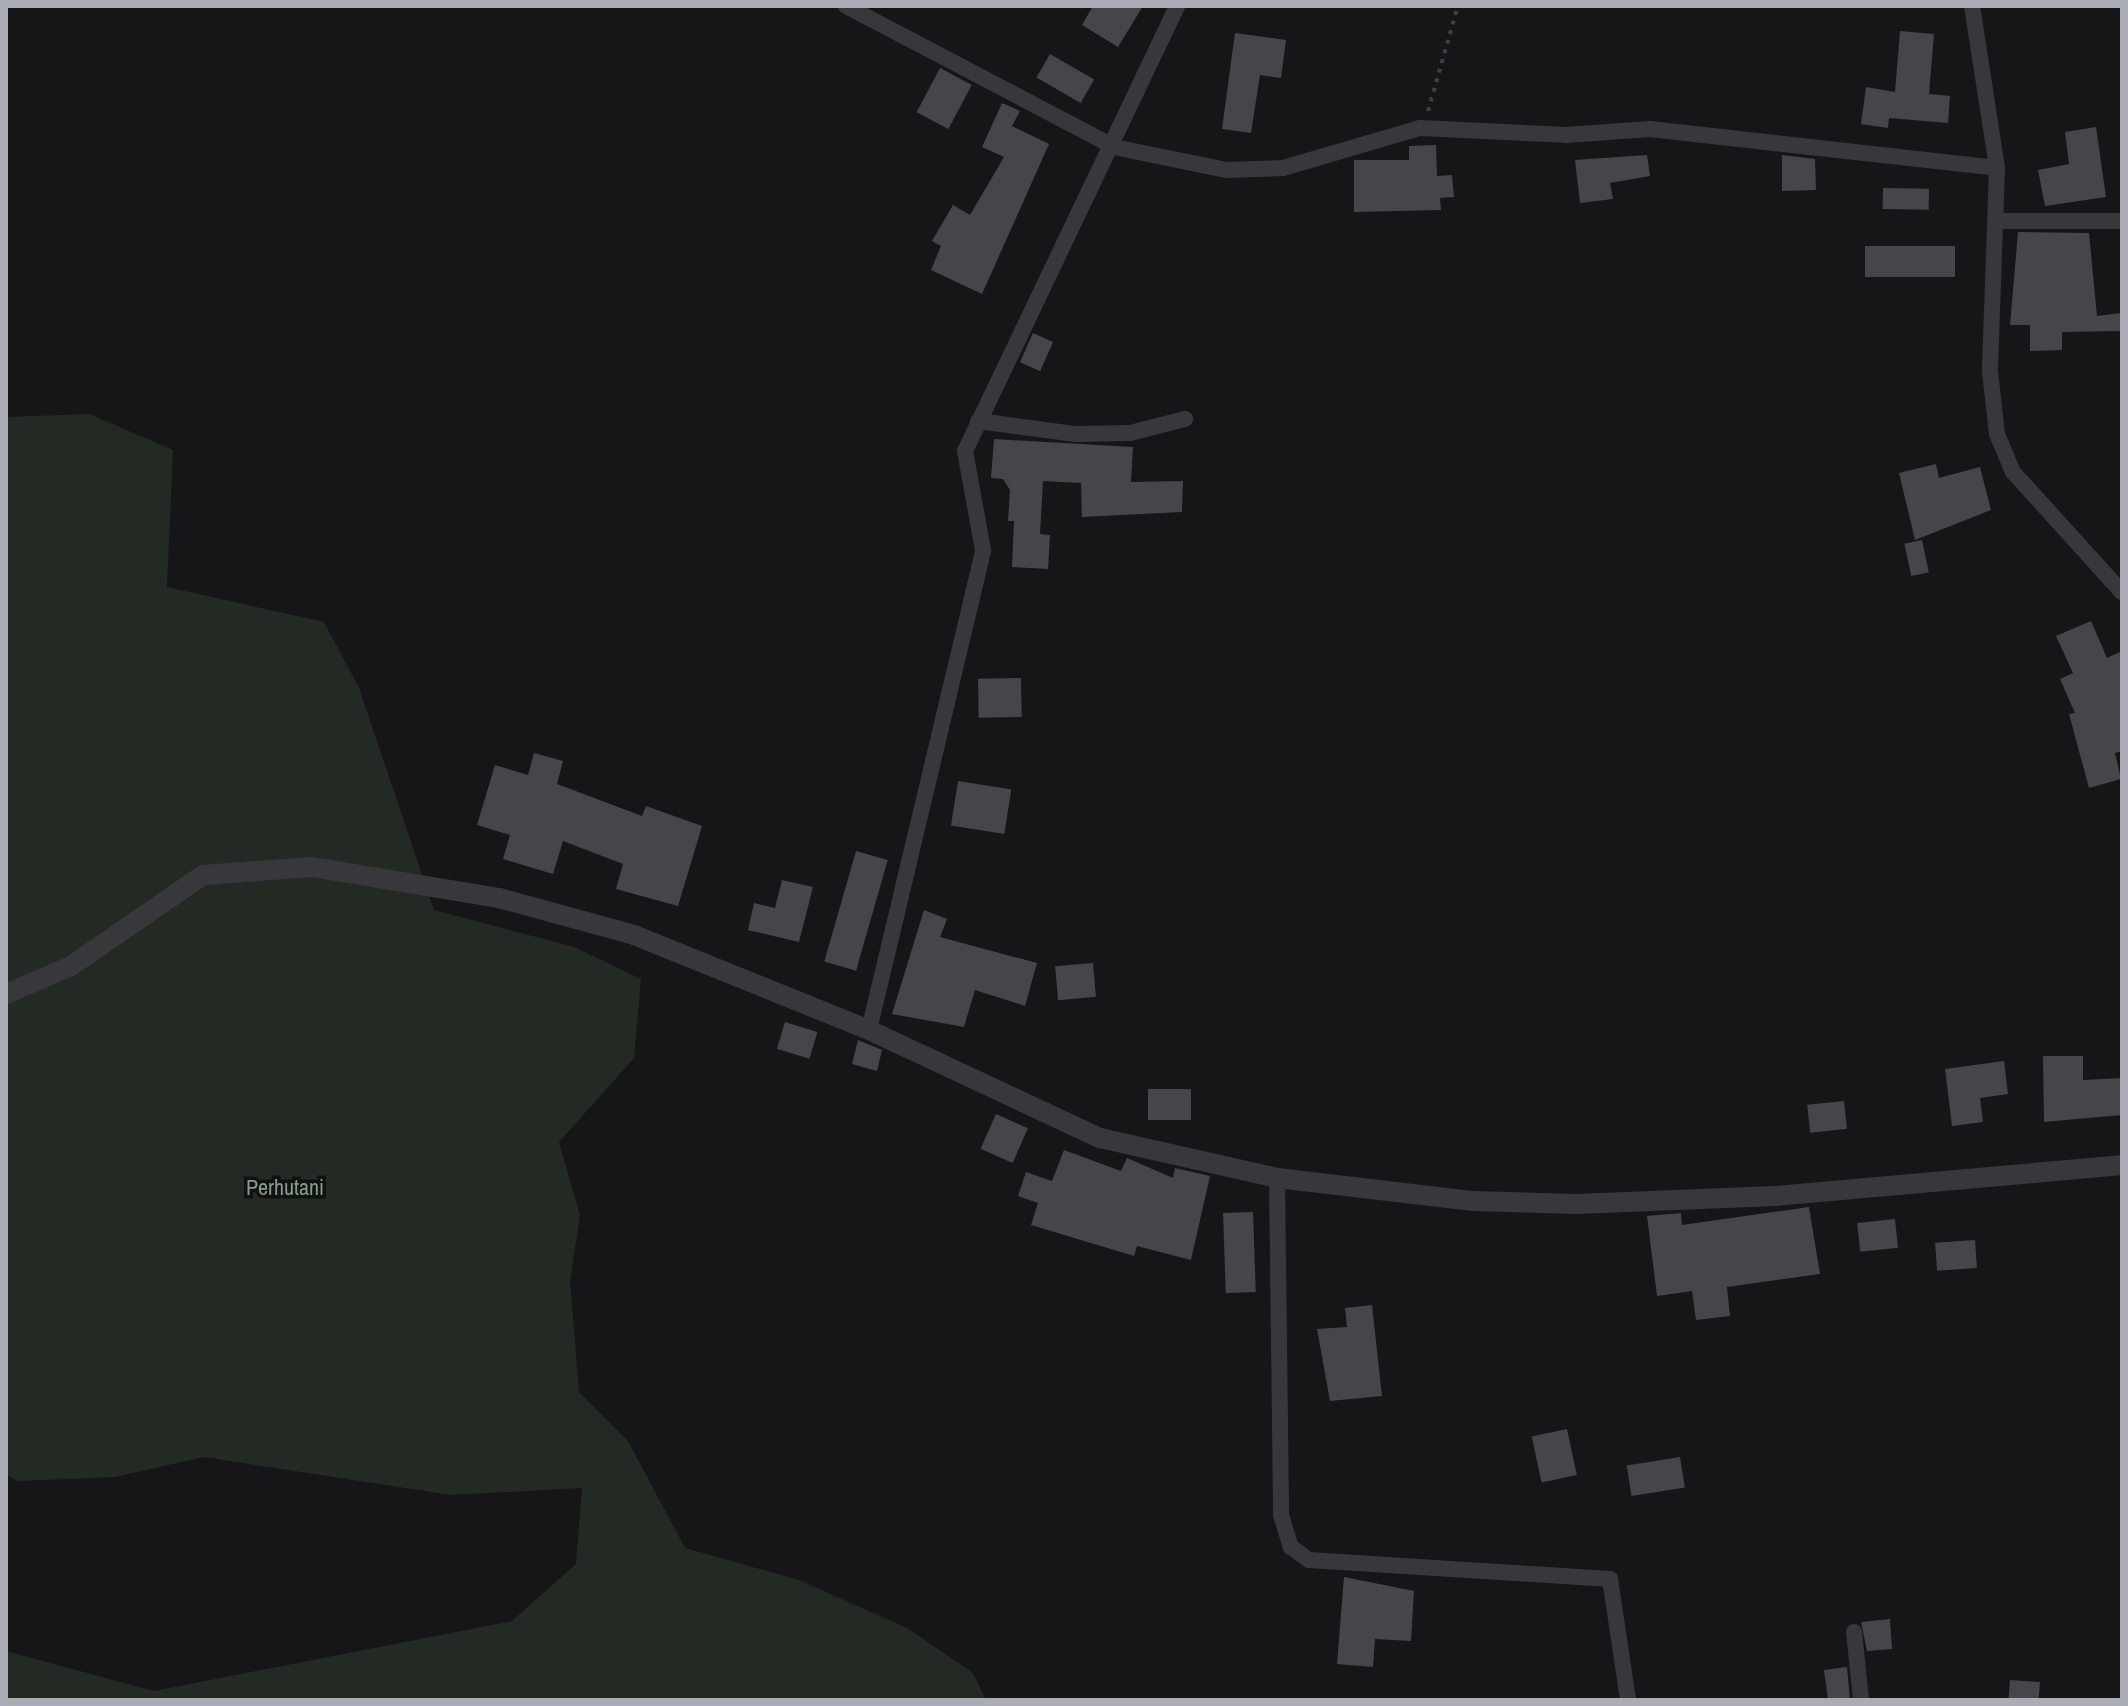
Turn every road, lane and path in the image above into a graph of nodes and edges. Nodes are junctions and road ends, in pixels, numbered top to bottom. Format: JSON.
{"nodes":[{"id":1,"x":846,"y":6,"type":"edge"},
{"id":2,"x":1177,"y":6,"type":"edge"},
{"id":3,"x":1458,"y":6,"type":"edge"},
{"id":4,"x":1972,"y":6,"type":"edge"},
{"id":5,"x":1420,"y":128,"type":"junction"},
{"id":6,"x":1114,"y":147,"type":"junction"},
{"id":7,"x":1997,"y":168,"type":"junction"},
{"id":8,"x":1998,"y":221,"type":"junction"},
{"id":9,"x":2122,"y":221,"type":"edge"},
{"id":10,"x":1185,"y":419,"type":"dead end"},
{"id":11,"x":978,"y":421,"type":"junction"},
{"id":12,"x":2122,"y":592,"type":"edge"},
{"id":13,"x":6,"y":994,"type":"edge"},
{"id":14,"x":869,"y":1030,"type":"junction"},
{"id":15,"x":2122,"y":1165,"type":"edge"},
{"id":16,"x":1277,"y":1178,"type":"junction"},
{"id":17,"x":1854,"y":1632,"type":"dead end"},
{"id":18,"x":1628,"y":1700,"type":"edge"},
{"id":19,"x":1861,"y":1700,"type":"edge"}],
"edges":[{"from":1,"to":6,"type":"street"},
{"from":2,"to":6,"type":"street"},
{"from":3,"to":5,"type":"path"},
{"from":4,"to":7,"type":"street"},
{"from":5,"to":6,"type":"street"},
{"from":5,"to":7,"type":"street"},
{"from":6,"to":11,"type":"street"},
{"from":7,"to":8,"type":"street"},
{"from":8,"to":9,"type":"street"},
{"from":8,"to":12,"type":"street"},
{"from":10,"to":11,"type":"street"},
{"from":11,"to":14,"type":"street"},
{"from":13,"to":14,"type":"street"},
{"from":14,"to":16,"type":"street"},
{"from":15,"to":16,"type":"street"},
{"from":16,"to":18,"type":"street"},
{"from":17,"to":19,"type":"street"}]}
